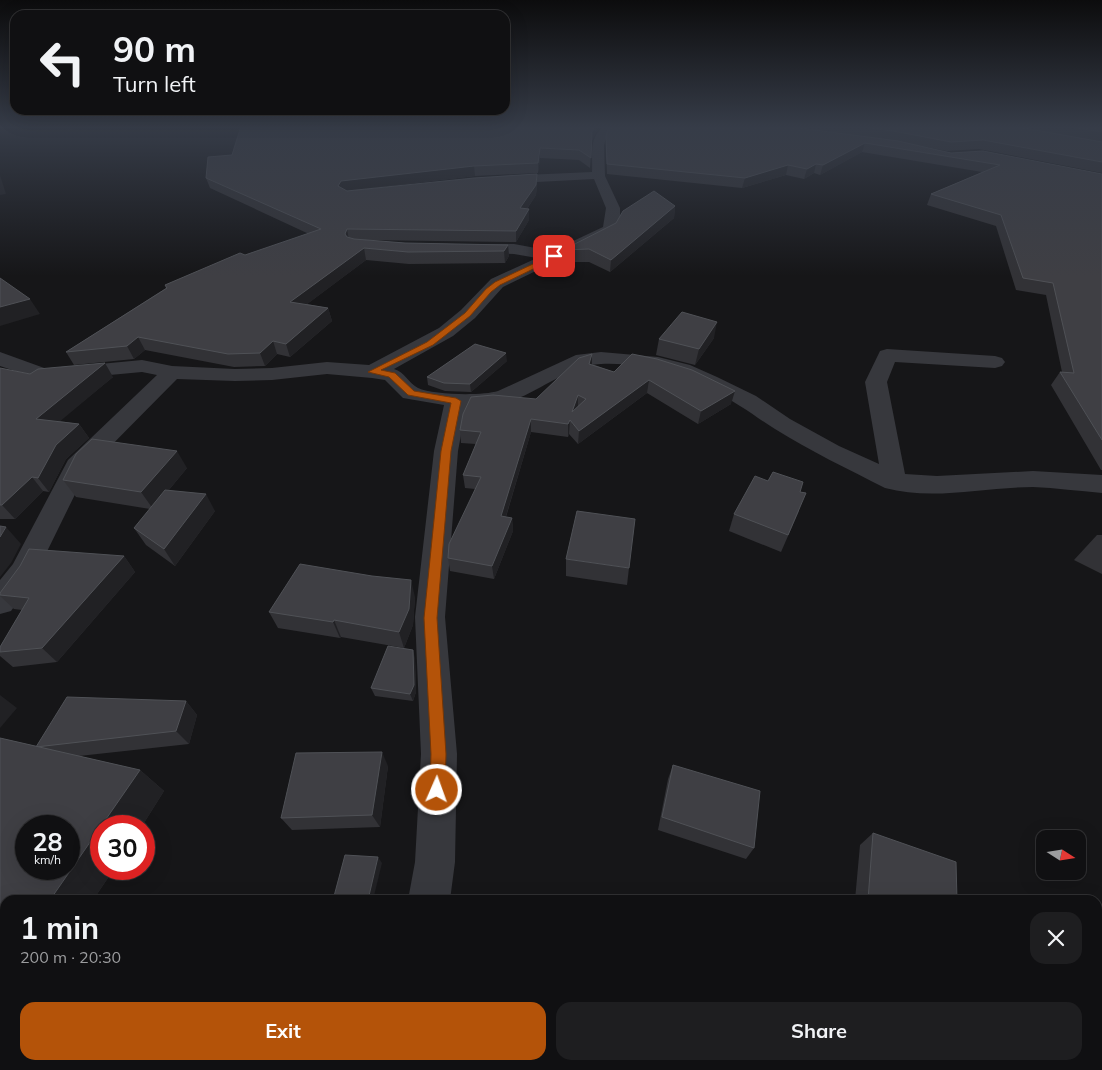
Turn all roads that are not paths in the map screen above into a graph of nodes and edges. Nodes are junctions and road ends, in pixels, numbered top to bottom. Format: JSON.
{"nodes":[{"id":1,"x":582,"y":176,"type":"edge"},
{"id":2,"x":599,"y":176,"type":"edge"},
{"id":3,"x":490,"y":181,"type":"edge"},
{"id":4,"x":451,"y":247,"type":"edge"},
{"id":5,"x":554,"y":256,"type":"junction"},
{"id":6,"x":0,"y":358,"type":"edge"},
{"id":7,"x":995,"y":362,"type":"dead end"},
{"id":8,"x":172,"y":372,"type":"junction"},
{"id":9,"x":372,"y":372,"type":"junction"},
{"id":10,"x":456,"y":401,"type":"junction"},
{"id":11,"x":894,"y":482,"type":"junction"},
{"id":12,"x":1102,"y":484,"type":"edge"},
{"id":13,"x":0,"y":602,"type":"edge"},
{"id":14,"x":430,"y":895,"type":"edge"}],
"edges":[{"from":1,"to":3,"type":"street"},
{"from":2,"to":5,"type":"street"},
{"from":4,"to":5,"type":"street"},
{"from":5,"to":9,"type":"street"},
{"from":6,"to":8,"type":"street"},
{"from":7,"to":11,"type":"street"},
{"from":8,"to":9,"type":"street"},
{"from":8,"to":13,"type":"street"},
{"from":9,"to":10,"type":"street"},
{"from":10,"to":11,"type":"street"},
{"from":10,"to":14,"type":"street"},
{"from":11,"to":12,"type":"street"}]}
